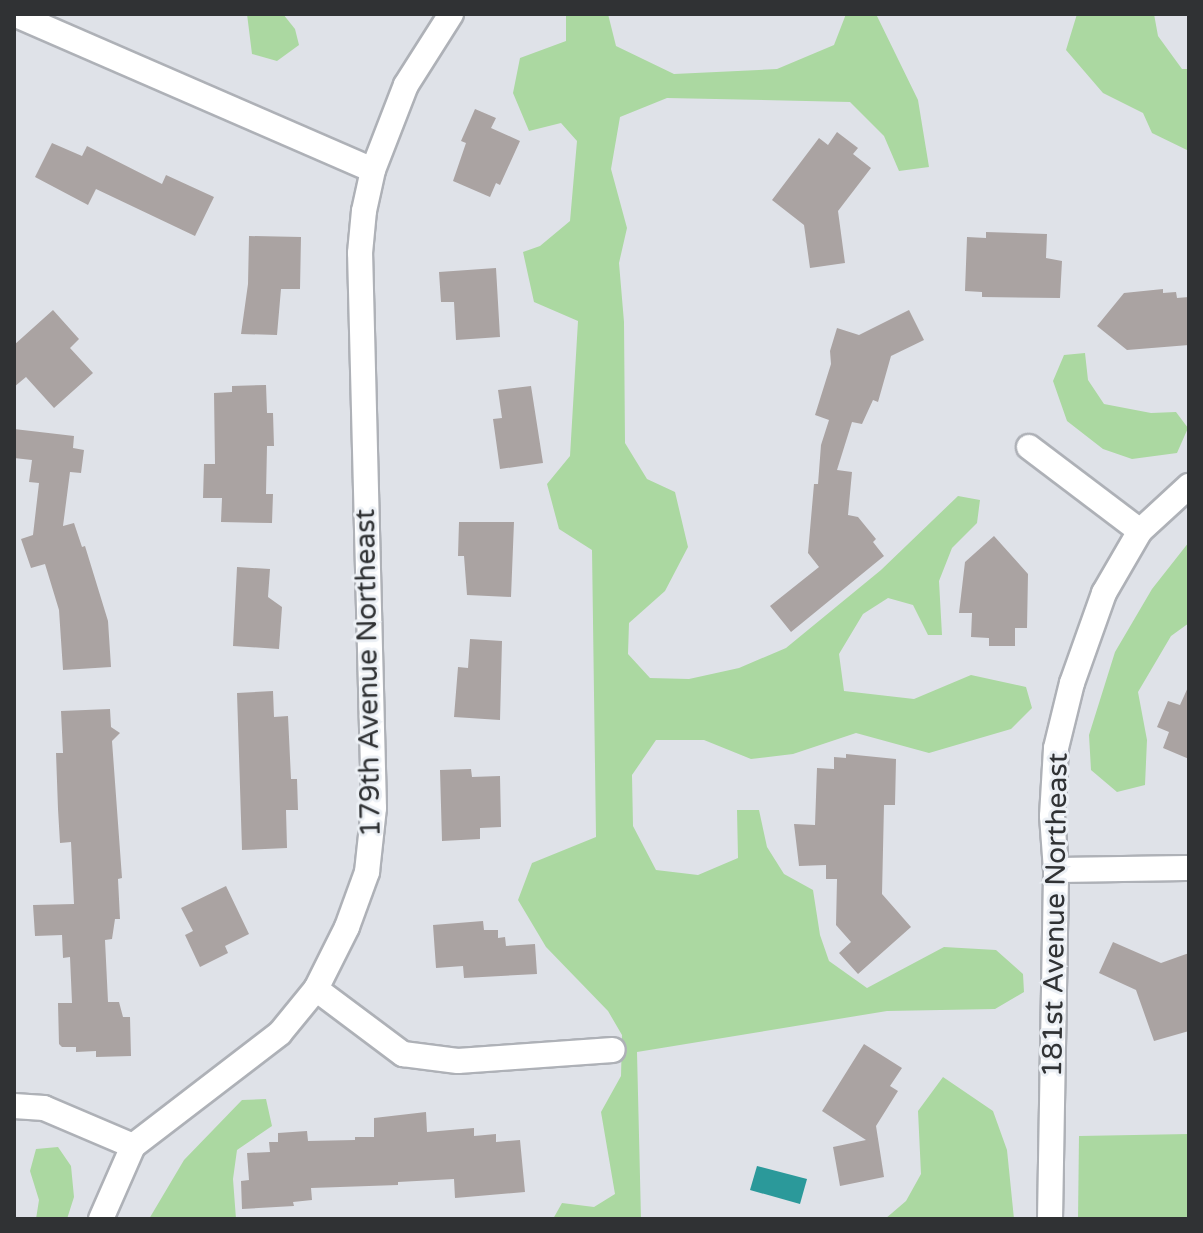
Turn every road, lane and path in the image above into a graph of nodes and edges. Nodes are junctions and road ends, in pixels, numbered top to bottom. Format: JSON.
{"nodes":[{"id":1,"x":14,"y":14,"type":"edge"},
{"id":2,"x":451,"y":14,"type":"edge"},
{"id":3,"x":373,"y":170,"type":"junction"},
{"id":4,"x":1029,"y":447,"type":"dead end"},
{"id":5,"x":1189,"y":486,"type":"edge"},
{"id":6,"x":1140,"y":531,"type":"junction"},
{"id":7,"x":1189,"y":868,"type":"edge"},
{"id":8,"x":1056,"y":870,"type":"junction"},
{"id":9,"x":316,"y":989,"type":"junction"},
{"id":10,"x":613,"y":1050,"type":"dead end"},
{"id":11,"x":14,"y":1106,"type":"edge"},
{"id":12,"x":133,"y":1146,"type":"junction"},
{"id":13,"x":101,"y":1219,"type":"edge"},
{"id":14,"x":1050,"y":1219,"type":"edge"}],
"edges":[{"from":1,"to":3,"type":"street"},
{"from":2,"to":3,"type":"street","name":"179th Avenue Northeast"},
{"from":3,"to":9,"type":"street","name":"179th Avenue Northeast"},
{"from":4,"to":6,"type":"street"},
{"from":5,"to":6,"type":"street","name":"181st Avenue Northeast"},
{"from":6,"to":8,"type":"street","name":"181st Avenue Northeast"},
{"from":7,"to":8,"type":"street"},
{"from":8,"to":14,"type":"street","name":"181st Avenue Northeast"},
{"from":9,"to":10,"type":"street"},
{"from":9,"to":12,"type":"street","name":"179th Avenue Northeast"},
{"from":11,"to":12,"type":"street"},
{"from":12,"to":13,"type":"street","name":"179th Avenue Northeast"}]}
